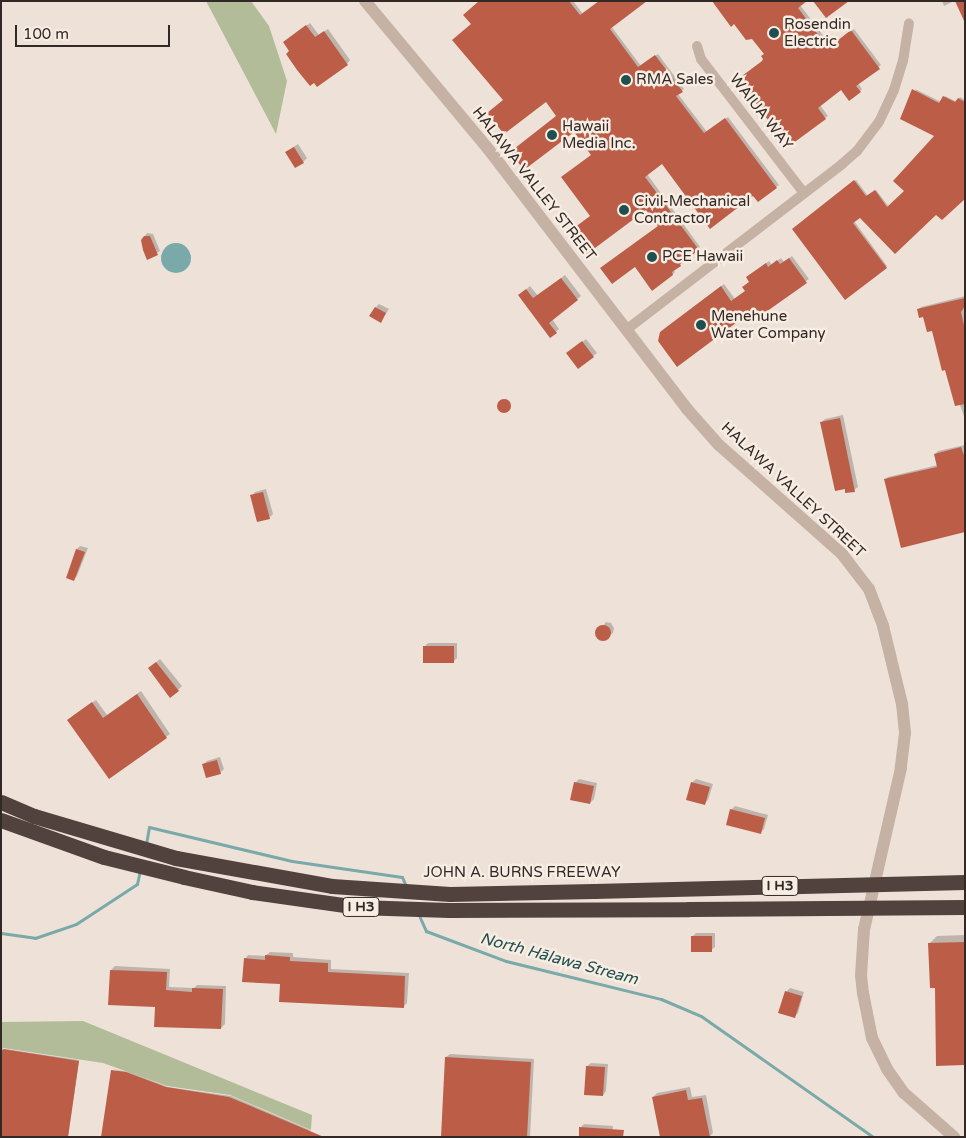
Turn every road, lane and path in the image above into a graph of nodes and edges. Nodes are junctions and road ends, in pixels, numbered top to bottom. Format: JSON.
{"nodes":[{"id":1,"x":365,"y":1,"type":"edge"},
{"id":2,"x":909,"y":23,"type":"dead end"},
{"id":3,"x":697,"y":46,"type":"dead end"},
{"id":4,"x":804,"y":193,"type":"junction"},
{"id":5,"x":626,"y":330,"type":"junction"},
{"id":6,"x":1,"y":802,"type":"edge"},
{"id":7,"x":1,"y":820,"type":"edge"},
{"id":8,"x":44,"y":827,"type":"junction"},
{"id":9,"x":965,"y":882,"type":"edge"},
{"id":10,"x":965,"y":907,"type":"edge"},
{"id":11,"x":954,"y":1137,"type":"edge"}],
"edges":[{"from":1,"to":5,"type":"street","name":"HALAWA VALLEY STREET"},
{"from":2,"to":4,"type":"street"},
{"from":3,"to":4,"type":"street","name":"WAIUA WAY"},
{"from":4,"to":5,"type":"street"},
{"from":5,"to":11,"type":"street","name":"HALAWA VALLEY STREET"},
{"from":6,"to":8,"type":"highway","name":"JOHN A. BURNS FREEWAY","number":"I H3"},
{"from":7,"to":8,"type":"highway","name":"JOHN A. BURNS FREEWAY","number":"I H3"},
{"from":8,"to":9,"type":"highway","name":"JOHN A. BURNS FREEWAY","number":"I H3","bridge":true},
{"from":8,"to":10,"type":"highway","name":"JOHN A. BURNS FREEWAY","number":"I H3","bridge":true}]}
